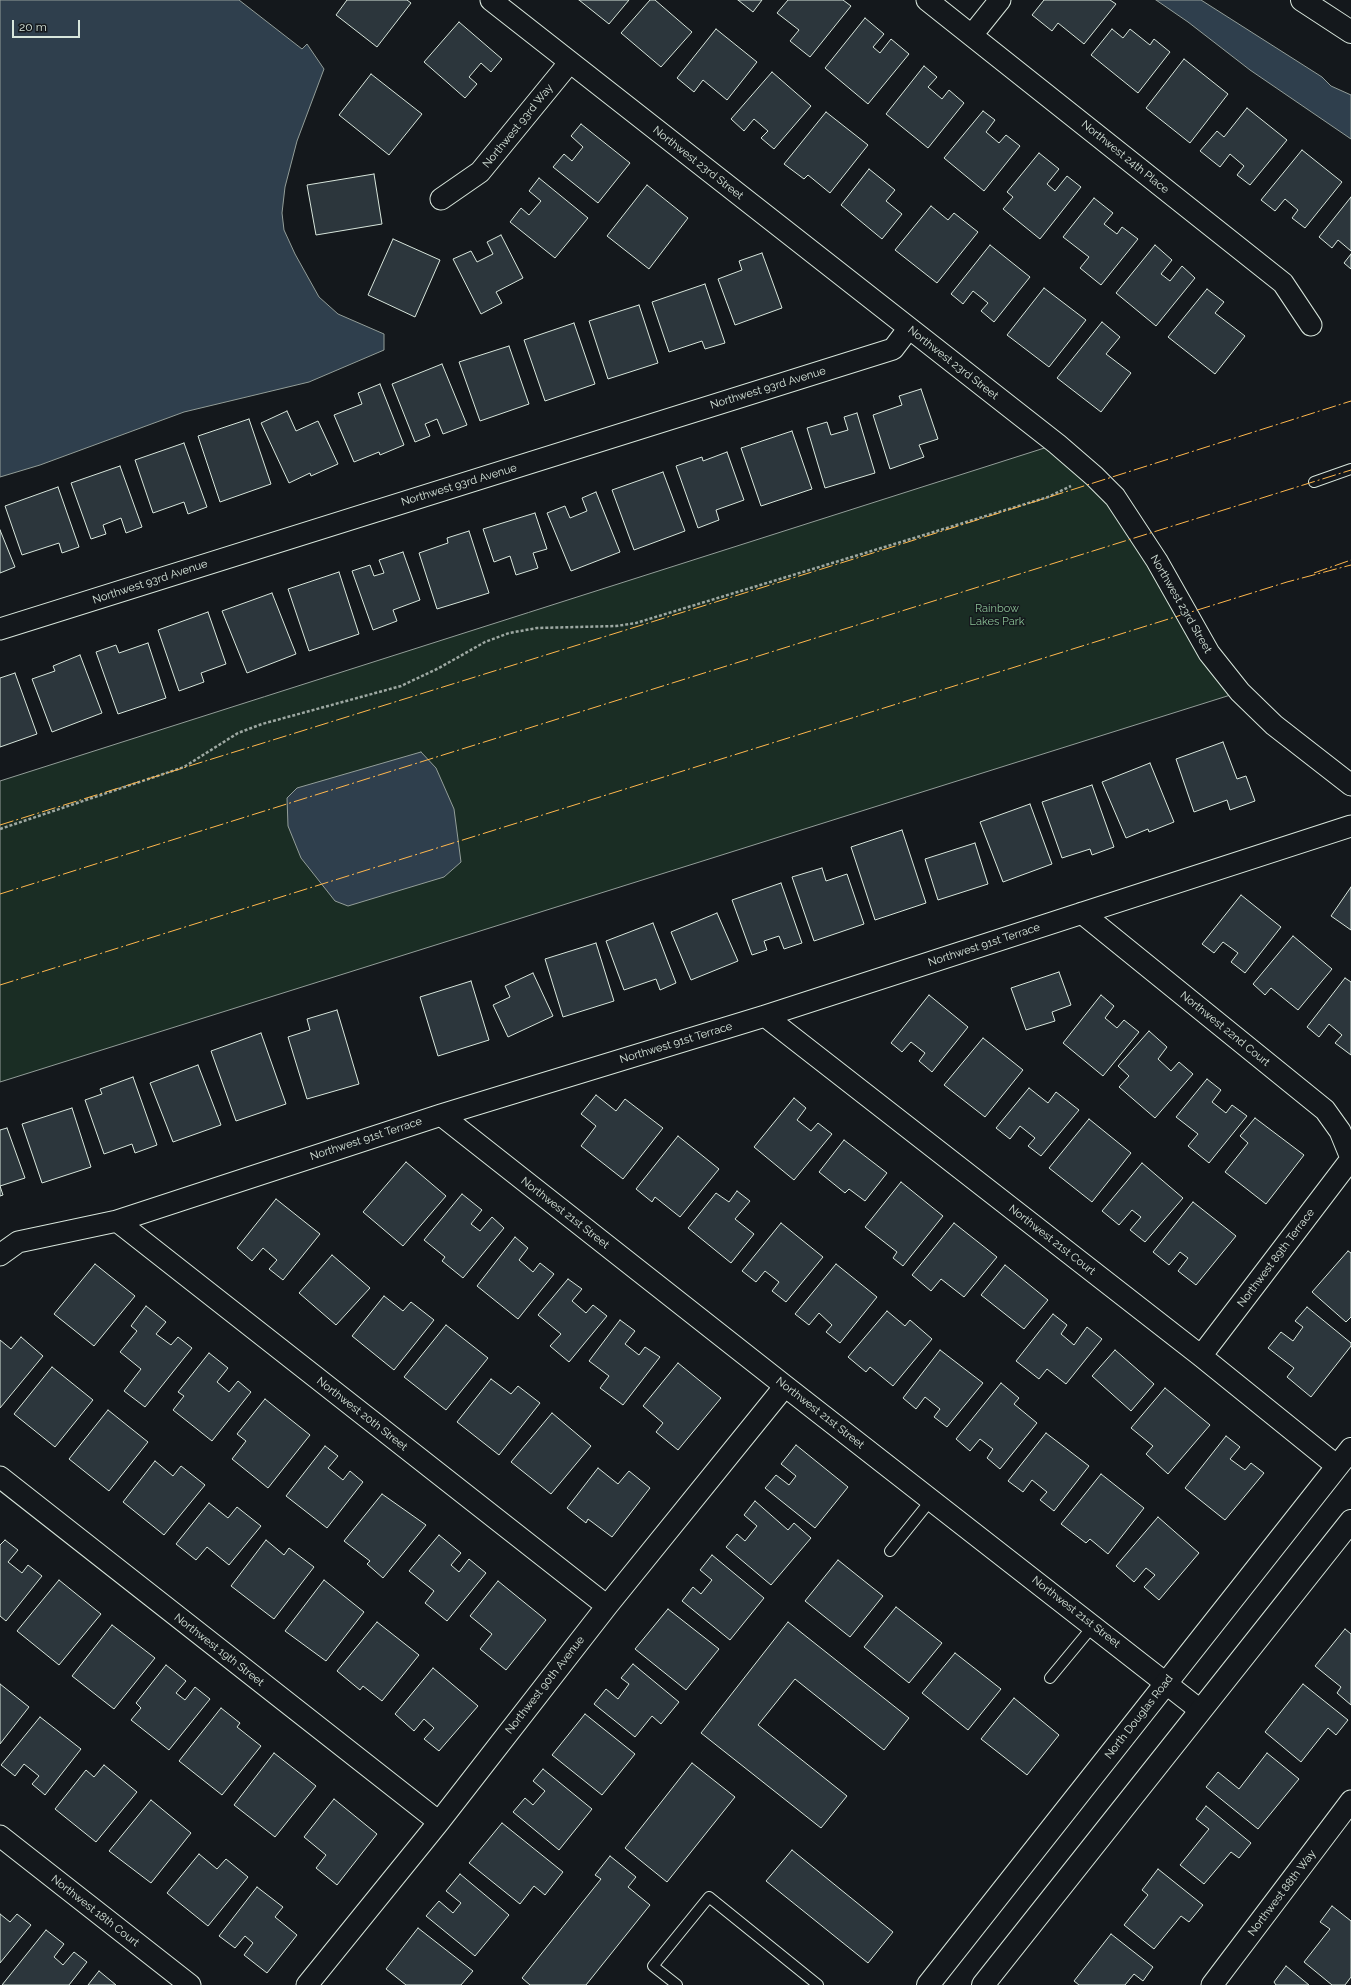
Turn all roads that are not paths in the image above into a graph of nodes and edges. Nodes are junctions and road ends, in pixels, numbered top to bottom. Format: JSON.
{"nodes":[{"id":1,"x":491,"y":0,"type":"edge"},
{"id":2,"x":927,"y":0,"type":"edge"},
{"id":3,"x":1000,"y":0,"type":"edge"},
{"id":4,"x":1302,"y":0,"type":"edge"},
{"id":5,"x":1351,"y":32,"type":"edge"},
{"id":6,"x":972,"y":35,"type":"junction"},
{"id":7,"x":570,"y":62,"type":"junction"},
{"id":8,"x":441,"y":199,"type":"dead end"},
{"id":9,"x":1311,"y":325,"type":"dead end"},
{"id":10,"x":909,"y":328,"type":"junction"},
{"id":11,"x":1351,"y":469,"type":"edge"},
{"id":12,"x":1314,"y":482,"type":"dead end"},
{"id":13,"x":0,"y":630,"type":"edge"},
{"id":14,"x":1351,"y":785,"type":"edge"},
{"id":15,"x":1351,"y":826,"type":"edge"},
{"id":16,"x":1082,"y":913,"type":"junction"},
{"id":17,"x":765,"y":1016,"type":"junction"},
{"id":18,"x":441,"y":1115,"type":"junction"},
{"id":19,"x":1351,"y":1158,"type":"edge"},
{"id":20,"x":117,"y":1221,"type":"junction"},
{"id":21,"x":0,"y":1255,"type":"edge"},
{"id":22,"x":1201,"y":1356,"type":"junction"},
{"id":23,"x":785,"y":1386,"type":"junction"},
{"id":24,"x":1351,"y":1449,"type":"edge"},
{"id":25,"x":1337,"y":1466,"type":"junction"},
{"id":26,"x":0,"y":1477,"type":"edge"},
{"id":27,"x":931,"y":1500,"type":"junction"},
{"id":28,"x":1351,"y":1521,"type":"edge"},
{"id":29,"x":890,"y":1551,"type":"dead end"},
{"id":30,"x":607,"y":1606,"type":"junction"},
{"id":31,"x":1093,"y":1626,"type":"junction"},
{"id":32,"x":1050,"y":1678,"type":"dead end"},
{"id":33,"x":1166,"y":1683,"type":"junction"},
{"id":34,"x":1200,"y":1710,"type":"junction"},
{"id":35,"x":1351,"y":1802,"type":"edge"},
{"id":36,"x":439,"y":1822,"type":"junction"},
{"id":37,"x":0,"y":1836,"type":"edge"},
{"id":38,"x":190,"y":1985,"type":"edge"},
{"id":39,"x":308,"y":1985,"type":"edge"},
{"id":40,"x":677,"y":1985,"type":"edge"},
{"id":41,"x":818,"y":1985,"type":"edge"},
{"id":42,"x":928,"y":1985,"type":"edge"},
{"id":43,"x":983,"y":1985,"type":"edge"},
{"id":44,"x":1212,"y":1985,"type":"edge"}],
"edges":[{"from":1,"to":7,"type":"street","name":"Northwest 23rd Street"},
{"from":2,"to":6,"type":"street","name":"Northwest 24th Place"},
{"from":3,"to":6,"type":"street"},
{"from":4,"to":5,"type":"main road"},
{"from":6,"to":9,"type":"street","name":"Northwest 24th Place"},
{"from":7,"to":8,"type":"street","name":"Northwest 93rd Way"},
{"from":7,"to":10,"type":"street","name":"Northwest 23rd Street"},
{"from":10,"to":13,"type":"street","name":"Northwest 93rd Avenue"},
{"from":10,"to":14,"type":"street","name":"Northwest 23rd Street"},
{"from":11,"to":12,"type":"lane"},
{"from":15,"to":16,"type":"street","name":"Northwest 91st Terrace"},
{"from":16,"to":17,"type":"street","name":"Northwest 91st Terrace"},
{"from":16,"to":19,"type":"street","name":"Northwest 22nd Court"},
{"from":17,"to":18,"type":"street","name":"Northwest 91st Terrace"},
{"from":17,"to":22,"type":"street","name":"Northwest 21st Court"},
{"from":18,"to":20,"type":"street","name":"Northwest 91st Terrace"},
{"from":18,"to":23,"type":"street","name":"Northwest 21st Street"},
{"from":19,"to":22,"type":"street","name":"Northwest 89th Terrace"},
{"from":20,"to":21,"type":"street","name":"Northwest 91st Terrace"},
{"from":20,"to":30,"type":"street","name":"Northwest 20th Street"},
{"from":22,"to":25,"type":"street","name":"Northwest 21st Court"},
{"from":23,"to":27,"type":"street","name":"Northwest 21st Street"},
{"from":23,"to":30,"type":"street","name":"Northwest 90th Avenue"},
{"from":24,"to":25,"type":"main road","name":"North Douglas Road"},
{"from":25,"to":33,"type":"main road","name":"North Douglas Road"},
{"from":26,"to":36,"type":"street","name":"Northwest 19th Street"},
{"from":27,"to":29,"type":"lane"},
{"from":27,"to":31,"type":"street","name":"Northwest 21st Street"},
{"from":28,"to":34,"type":"main road"},
{"from":30,"to":36,"type":"street","name":"Northwest 90th Avenue"},
{"from":31,"to":32,"type":"lane"},
{"from":31,"to":33,"type":"street","name":"Northwest 21st Street"},
{"from":33,"to":34,"type":"street","name":"Northwest 21st Street"},
{"from":33,"to":42,"type":"main road","name":"North Douglas Road"},
{"from":34,"to":43,"type":"main road"},
{"from":35,"to":44,"type":"street","name":"Northwest 88th Way"},
{"from":36,"to":39,"type":"street","name":"Northwest 90th Avenue"},
{"from":37,"to":38,"type":"street","name":"Northwest 18th Court"},
{"from":40,"to":41,"type":"lane"}]}
